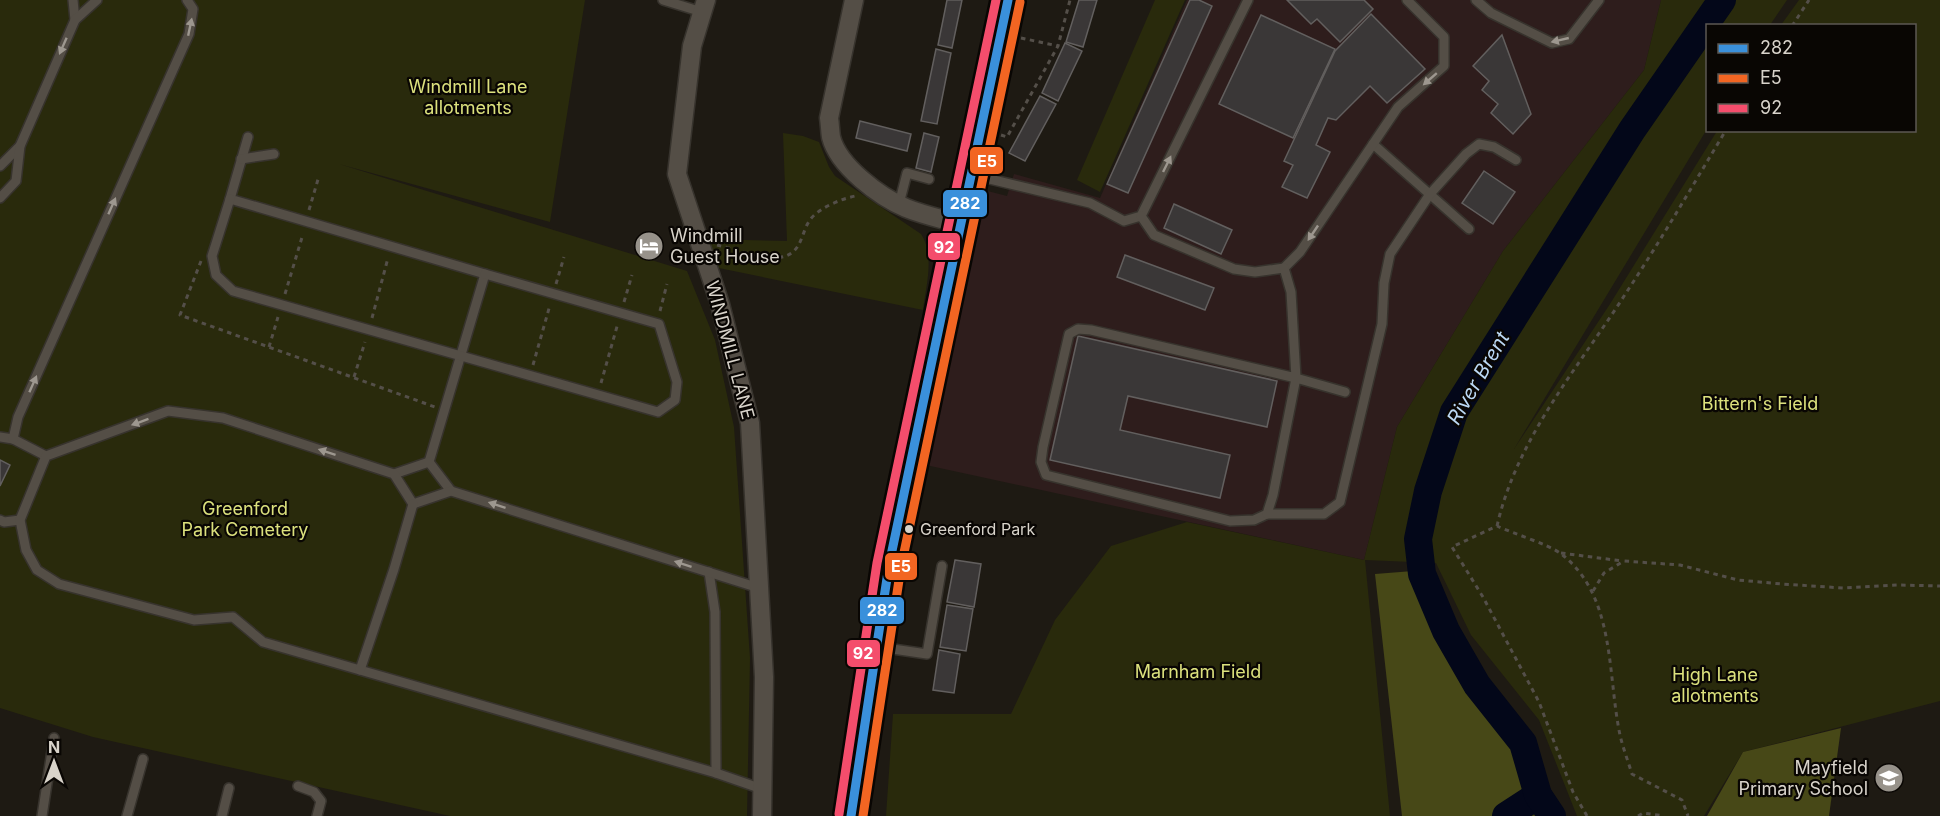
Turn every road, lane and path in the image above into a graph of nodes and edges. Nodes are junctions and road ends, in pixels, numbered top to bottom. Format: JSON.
{"nodes":[{"id":1,"x":73,"y":0,"type":"edge"},
{"id":2,"x":97,"y":0,"type":"edge"},
{"id":3,"x":187,"y":0,"type":"edge"},
{"id":4,"x":663,"y":0,"type":"edge"},
{"id":5,"x":854,"y":0,"type":"edge"},
{"id":6,"x":1008,"y":0,"type":"edge"},
{"id":7,"x":1070,"y":0,"type":"edge"},
{"id":8,"x":1248,"y":0,"type":"edge"},
{"id":9,"x":1407,"y":0,"type":"edge"},
{"id":10,"x":1476,"y":0,"type":"edge"},
{"id":11,"x":1599,"y":0,"type":"edge"},
{"id":12,"x":1809,"y":0,"type":"edge"},
{"id":13,"x":704,"y":6,"type":"edge"},
{"id":14,"x":75,"y":20,"type":"junction"},
{"id":15,"x":1793,"y":24,"type":"edge"},
{"id":16,"x":1001,"y":33,"type":"junction"},
{"id":17,"x":1058,"y":46,"type":"junction"},
{"id":18,"x":980,"y":131,"type":"junction"},
{"id":19,"x":1725,"y":132,"type":"edge"},
{"id":20,"x":248,"y":137,"type":"dead end"},
{"id":21,"x":1373,"y":144,"type":"junction"},
{"id":22,"x":20,"y":146,"type":"junction"},
{"id":23,"x":274,"y":154,"type":"dead end"},
{"id":24,"x":241,"y":159,"type":"junction"},
{"id":25,"x":1516,"y":160,"type":"dead end"},
{"id":26,"x":0,"y":166,"type":"edge"},
{"id":27,"x":971,"y":174,"type":"junction"},
{"id":28,"x":319,"y":176,"type":"dead end"},
{"id":29,"x":929,"y":179,"type":"dead end"},
{"id":30,"x":874,"y":187,"type":"junction"},
{"id":31,"x":1430,"y":194,"type":"junction"},
{"id":32,"x":0,"y":198,"type":"edge"},
{"id":33,"x":230,"y":199,"type":"junction"},
{"id":34,"x":899,"y":204,"type":"junction"},
{"id":35,"x":1141,"y":216,"type":"junction"},
{"id":36,"x":306,"y":222,"type":"junction"},
{"id":37,"x":960,"y":224,"type":"junction"},
{"id":38,"x":1469,"y":229,"type":"dead end"},
{"id":39,"x":391,"y":247,"type":"junction"},
{"id":40,"x":701,"y":247,"type":"junction"},
{"id":41,"x":213,"y":256,"type":"junction"},
{"id":42,"x":564,"y":257,"type":"dead end"},
{"id":43,"x":1284,"y":268,"type":"junction"},
{"id":44,"x":485,"y":274,"type":"junction"},
{"id":45,"x":632,"y":275,"type":"dead end"},
{"id":46,"x":667,"y":284,"type":"dead end"},
{"id":47,"x":553,"y":294,"type":"junction"},
{"id":48,"x":282,"y":305,"type":"junction"},
{"id":49,"x":621,"y":313,"type":"junction"},
{"id":50,"x":656,"y":323,"type":"junction"},
{"id":51,"x":369,"y":329,"type":"junction"},
{"id":52,"x":269,"y":347,"type":"junction"},
{"id":53,"x":460,"y":355,"type":"junction"},
{"id":54,"x":530,"y":375,"type":"junction"},
{"id":55,"x":354,"y":377,"type":"junction"},
{"id":56,"x":1296,"y":378,"type":"junction"},
{"id":57,"x":1345,"y":392,"type":"dead end"},
{"id":58,"x":597,"y":394,"type":"junction"},
{"id":59,"x":444,"y":410,"type":"junction"},
{"id":60,"x":0,"y":437,"type":"edge"},
{"id":61,"x":13,"y":439,"type":"junction"},
{"id":62,"x":46,"y":456,"type":"junction"},
{"id":63,"x":429,"y":462,"type":"junction"},
{"id":64,"x":394,"y":474,"type":"junction"},
{"id":65,"x":451,"y":490,"type":"junction"},
{"id":66,"x":412,"y":504,"type":"junction"},
{"id":67,"x":1267,"y":514,"type":"junction"},
{"id":68,"x":0,"y":520,"type":"edge"},
{"id":69,"x":20,"y":520,"type":"junction"},
{"id":70,"x":1497,"y":526,"type":"junction"},
{"id":71,"x":1559,"y":552,"type":"junction"},
{"id":72,"x":1624,"y":561,"type":"junction"},
{"id":73,"x":942,"y":566,"type":"dead end"},
{"id":74,"x":709,"y":572,"type":"junction"},
{"id":75,"x":1940,"y":586,"type":"edge"},
{"id":76,"x":759,"y":588,"type":"junction"},
{"id":77,"x":1593,"y":591,"type":"junction"},
{"id":78,"x":876,"y":647,"type":"junction"},
{"id":79,"x":360,"y":670,"type":"junction"},
{"id":80,"x":54,"y":738,"type":"dead end"},
{"id":81,"x":143,"y":759,"type":"dead end"},
{"id":82,"x":716,"y":773,"type":"junction"},
{"id":83,"x":298,"y":786,"type":"dead end"},
{"id":84,"x":229,"y":788,"type":"dead end"},
{"id":85,"x":762,"y":789,"type":"junction"},
{"id":86,"x":42,"y":816,"type":"edge"},
{"id":87,"x":126,"y":816,"type":"edge"},
{"id":88,"x":222,"y":816,"type":"edge"},
{"id":89,"x":317,"y":816,"type":"edge"},
{"id":90,"x":762,"y":816,"type":"edge"},
{"id":91,"x":851,"y":816,"type":"edge"},
{"id":92,"x":1587,"y":816,"type":"edge"},
{"id":93,"x":1638,"y":816,"type":"edge"},
{"id":94,"x":1664,"y":816,"type":"edge"},
{"id":95,"x":1688,"y":816,"type":"edge"}],
"edges":[{"from":1,"to":14,"type":"lane"},
{"from":2,"to":14,"type":"lane"},
{"from":61,"to":3,"type":"lane","one_way":true},
{"from":4,"to":13,"type":"lane"},
{"from":5,"to":30,"type":"street"},
{"from":6,"to":16,"type":"main road"},
{"from":7,"to":17,"type":"path"},
{"from":35,"to":8,"type":"lane","one_way":true},
{"from":9,"to":21,"type":"lane","one_way":true},
{"from":11,"to":10,"type":"lane","one_way":true},
{"from":12,"to":15,"type":"path"},
{"from":13,"to":40,"type":"street","name":"WINDMILL LANE"},
{"from":14,"to":22,"type":"lane","one_way":true},
{"from":16,"to":17,"type":"path"},
{"from":16,"to":18,"type":"main road"},
{"from":17,"to":18,"type":"path"},
{"from":18,"to":27,"type":"main road"},
{"from":19,"to":70,"type":"path"},
{"from":20,"to":24,"type":"lane"},
{"from":21,"to":31,"type":"lane"},
{"from":21,"to":43,"type":"lane","one_way":true},
{"from":22,"to":26,"type":"lane"},
{"from":22,"to":32,"type":"lane"},
{"from":23,"to":24,"type":"lane"},
{"from":24,"to":33,"type":"lane"},
{"from":25,"to":31,"type":"lane"},
{"from":27,"to":35,"type":"lane"},
{"from":27,"to":37,"type":"main road"},
{"from":28,"to":36,"type":"path"},
{"from":29,"to":34,"type":"lane"},
{"from":30,"to":34,"type":"street"},
{"from":30,"to":40,"type":"path"},
{"from":31,"to":38,"type":"lane"},
{"from":31,"to":67,"type":"lane"},
{"from":33,"to":36,"type":"lane"},
{"from":33,"to":41,"type":"lane"},
{"from":34,"to":37,"type":"street"},
{"from":35,"to":43,"type":"lane"},
{"from":36,"to":39,"type":"lane"},
{"from":36,"to":48,"type":"path"},
{"from":37,"to":78,"type":"main road"},
{"from":39,"to":44,"type":"lane"},
{"from":39,"to":51,"type":"path"},
{"from":40,"to":76,"type":"street","name":"WINDMILL LANE"},
{"from":41,"to":48,"type":"lane"},
{"from":41,"to":52,"type":"path"},
{"from":42,"to":47,"type":"path"},
{"from":43,"to":56,"type":"lane"},
{"from":44,"to":47,"type":"lane"},
{"from":44,"to":53,"type":"lane"},
{"from":45,"to":49,"type":"path"},
{"from":46,"to":50,"type":"path"},
{"from":47,"to":49,"type":"lane"},
{"from":47,"to":54,"type":"path"},
{"from":48,"to":51,"type":"lane"},
{"from":48,"to":52,"type":"path"},
{"from":49,"to":50,"type":"lane"},
{"from":49,"to":58,"type":"path"},
{"from":50,"to":58,"type":"lane"},
{"from":51,"to":53,"type":"lane"},
{"from":51,"to":55,"type":"path"},
{"from":52,"to":55,"type":"path"},
{"from":53,"to":54,"type":"lane"},
{"from":53,"to":59,"type":"lane"},
{"from":54,"to":58,"type":"lane"},
{"from":55,"to":59,"type":"path"},
{"from":56,"to":57,"type":"lane"},
{"from":56,"to":67,"type":"lane"},
{"from":56,"to":67,"type":"lane"},
{"from":59,"to":63,"type":"lane"},
{"from":60,"to":61,"type":"lane"},
{"from":61,"to":62,"type":"lane"},
{"from":64,"to":62,"type":"lane","one_way":true},
{"from":62,"to":69,"type":"lane"},
{"from":63,"to":64,"type":"lane"},
{"from":63,"to":65,"type":"lane"},
{"from":64,"to":66,"type":"lane"},
{"from":65,"to":66,"type":"lane"},
{"from":74,"to":65,"type":"lane","one_way":true},
{"from":66,"to":79,"type":"lane"},
{"from":68,"to":69,"type":"lane"},
{"from":69,"to":79,"type":"lane"},
{"from":70,"to":71,"type":"path"},
{"from":70,"to":92,"type":"path"},
{"from":71,"to":72,"type":"path"},
{"from":71,"to":77,"type":"path"},
{"from":72,"to":75,"type":"path"},
{"from":72,"to":77,"type":"path"},
{"from":73,"to":78,"type":"lane"},
{"from":74,"to":76,"type":"lane"},
{"from":74,"to":82,"type":"lane"},
{"from":76,"to":85,"type":"street","name":"WINDMILL LANE"},
{"from":77,"to":95,"type":"path"},
{"from":78,"to":91,"type":"main road"},
{"from":79,"to":82,"type":"lane"},
{"from":80,"to":86,"type":"lane"},
{"from":81,"to":87,"type":"lane"},
{"from":82,"to":85,"type":"lane"},
{"from":83,"to":89,"type":"lane"},
{"from":84,"to":88,"type":"lane"},
{"from":85,"to":90,"type":"street","name":"WINDMILL LANE"},
{"from":93,"to":94,"type":"path"}]}
